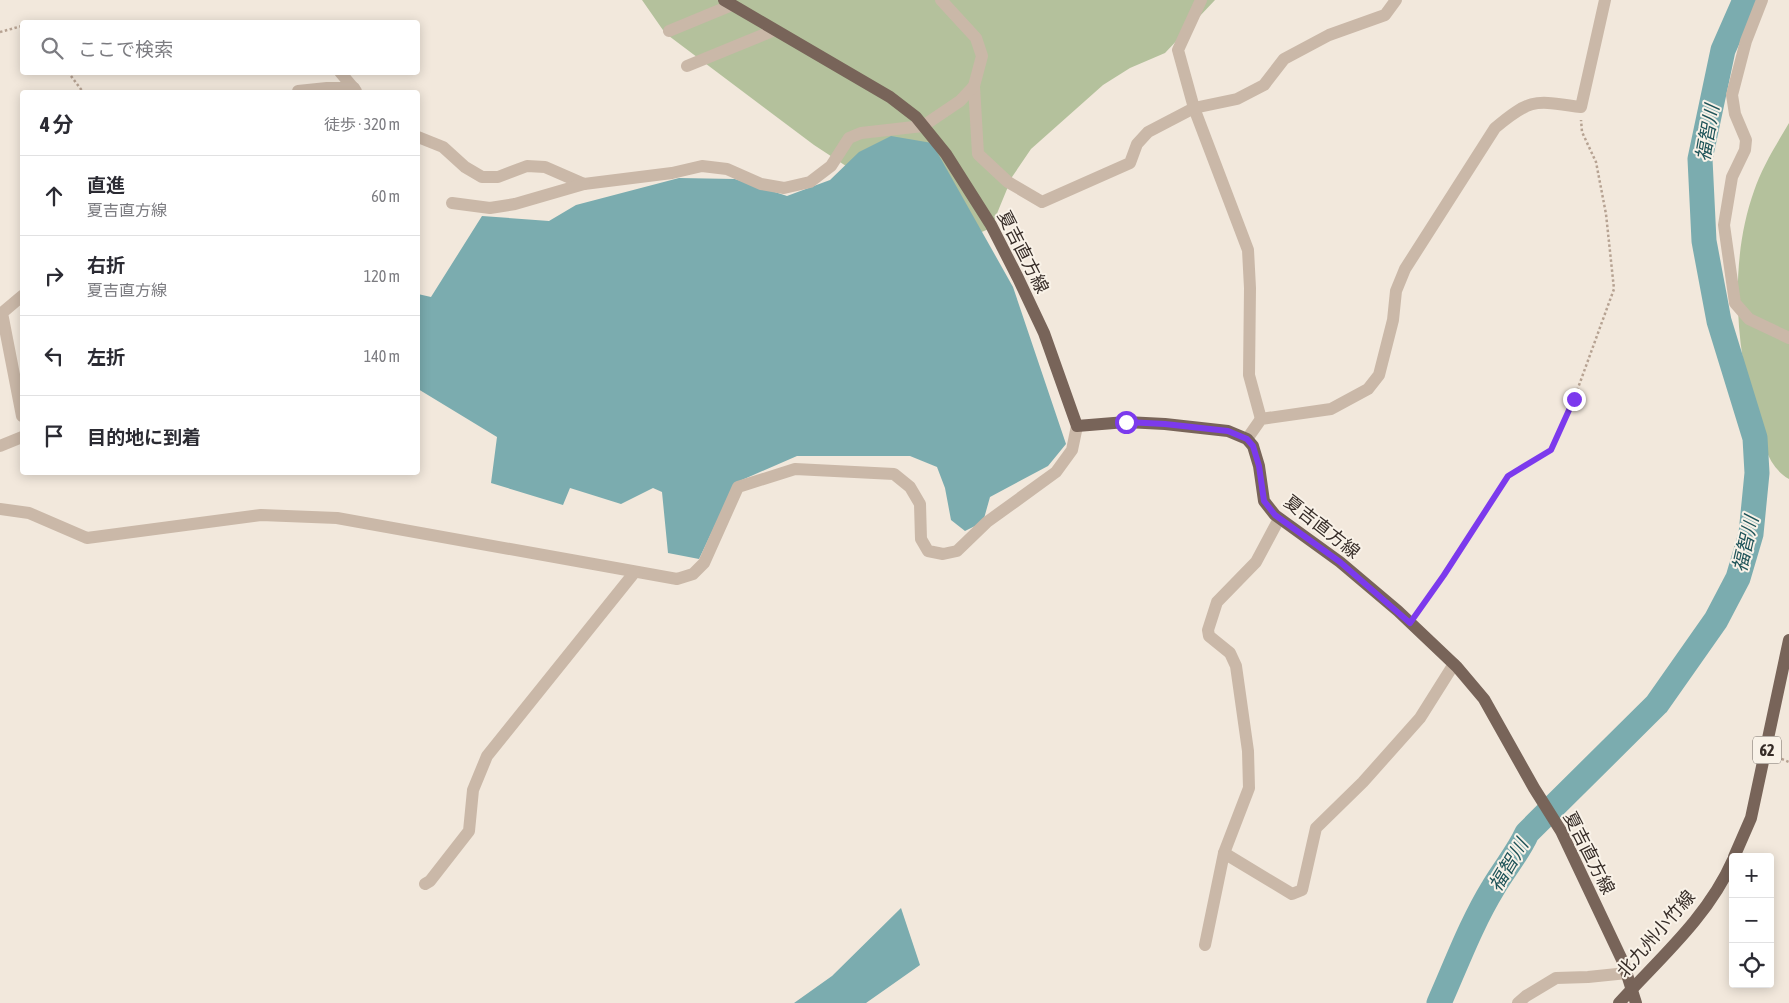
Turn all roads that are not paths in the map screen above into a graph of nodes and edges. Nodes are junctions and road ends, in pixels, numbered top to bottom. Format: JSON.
{"nodes":[{"id":1,"x":941,"y":0,"type":"edge"},
{"id":2,"x":1200,"y":0,"type":"edge"},
{"id":3,"x":1396,"y":0,"type":"edge"},
{"id":4,"x":1605,"y":0,"type":"edge"},
{"id":5,"x":1762,"y":0,"type":"edge"},
{"id":6,"x":728,"y":2,"type":"edge"},
{"id":7,"x":775,"y":30,"type":"junction"},
{"id":8,"x":669,"y":31,"type":"dead end"},
{"id":9,"x":687,"y":66,"type":"dead end"},
{"id":10,"x":343,"y":75,"type":"edge"},
{"id":11,"x":974,"y":86,"type":"junction"},
{"id":12,"x":308,"y":90,"type":"edge"},
{"id":13,"x":356,"y":90,"type":"edge"},
{"id":14,"x":1194,"y":108,"type":"junction"},
{"id":15,"x":923,"y":126,"type":"junction"},
{"id":16,"x":420,"y":138,"type":"edge"},
{"id":17,"x":584,"y":184,"type":"junction"},
{"id":18,"x":452,"y":203,"type":"dead end"},
{"id":19,"x":20,"y":298,"type":"edge"},
{"id":20,"x":1789,"y":338,"type":"edge"},
{"id":21,"x":20,"y":406,"type":"edge"},
{"id":22,"x":1261,"y":419,"type":"junction"},
{"id":23,"x":1077,"y":426,"type":"junction"},
{"id":24,"x":20,"y":438,"type":"edge"},
{"id":25,"x":1247,"y":439,"type":"junction"},
{"id":26,"x":0,"y":446,"type":"edge"},
{"id":27,"x":0,"y":509,"type":"edge"},
{"id":28,"x":1279,"y":519,"type":"junction"},
{"id":29,"x":634,"y":573,"type":"junction"},
{"id":30,"x":1789,"y":640,"type":"edge"},
{"id":31,"x":1454,"y":664,"type":"junction"},
{"id":32,"x":1224,"y":853,"type":"junction"},
{"id":33,"x":1736,"y":853,"type":"edge"},
{"id":34,"x":1729,"y":869,"type":"edge"},
{"id":35,"x":425,"y":884,"type":"dead end"},
{"id":36,"x":1205,"y":945,"type":"dead end"},
{"id":37,"x":1626,"y":973,"type":"junction"},
{"id":38,"x":1631,"y":989,"type":"junction"},
{"id":39,"x":1518,"y":1003,"type":"edge"},
{"id":40,"x":1619,"y":1003,"type":"edge"},
{"id":41,"x":1636,"y":1003,"type":"edge"}],
"edges":[{"from":1,"to":11,"type":"street"},
{"from":2,"to":14,"type":"street"},
{"from":3,"to":14,"type":"street"},
{"from":4,"to":22,"type":"street"},
{"from":5,"to":20,"type":"street"},
{"from":6,"to":7,"type":"main road","name":"夏吉直方線"},
{"from":6,"to":8,"type":"street"},
{"from":7,"to":9,"type":"street"},
{"from":7,"to":15,"type":"main road","name":"夏吉直方線"},
{"from":10,"to":13,"type":"street"},
{"from":11,"to":14,"type":"street"},
{"from":11,"to":15,"type":"street"},
{"from":12,"to":13,"type":"street"},
{"from":14,"to":22,"type":"street"},
{"from":15,"to":17,"type":"street"},
{"from":15,"to":23,"type":"main road","name":"夏吉直方線"},
{"from":16,"to":17,"type":"street"},
{"from":17,"to":18,"type":"street"},
{"from":19,"to":21,"type":"street"},
{"from":22,"to":25,"type":"street"},
{"from":23,"to":25,"type":"main road"},
{"from":23,"to":29,"type":"street"},
{"from":24,"to":26,"type":"street"},
{"from":25,"to":28,"type":"main road","name":"夏吉直方線"},
{"from":27,"to":29,"type":"street"},
{"from":28,"to":31,"type":"main road","name":"夏吉直方線"},
{"from":28,"to":32,"type":"street"},
{"from":29,"to":35,"type":"street"},
{"from":30,"to":33,"type":"main road","number":"62"},
{"from":31,"to":32,"type":"street"},
{"from":31,"to":37,"type":"main road","name":"夏吉直方線"},
{"from":32,"to":36,"type":"street"},
{"from":34,"to":38,"type":"main road","name":"北九州小竹線"},
{"from":37,"to":38,"type":"main road","name":"夏吉直方線"},
{"from":37,"to":39,"type":"street"},
{"from":38,"to":40,"type":"main road","name":"北九州小竹線"},
{"from":38,"to":41,"type":"main road","name":"夏吉直方線"}]}
